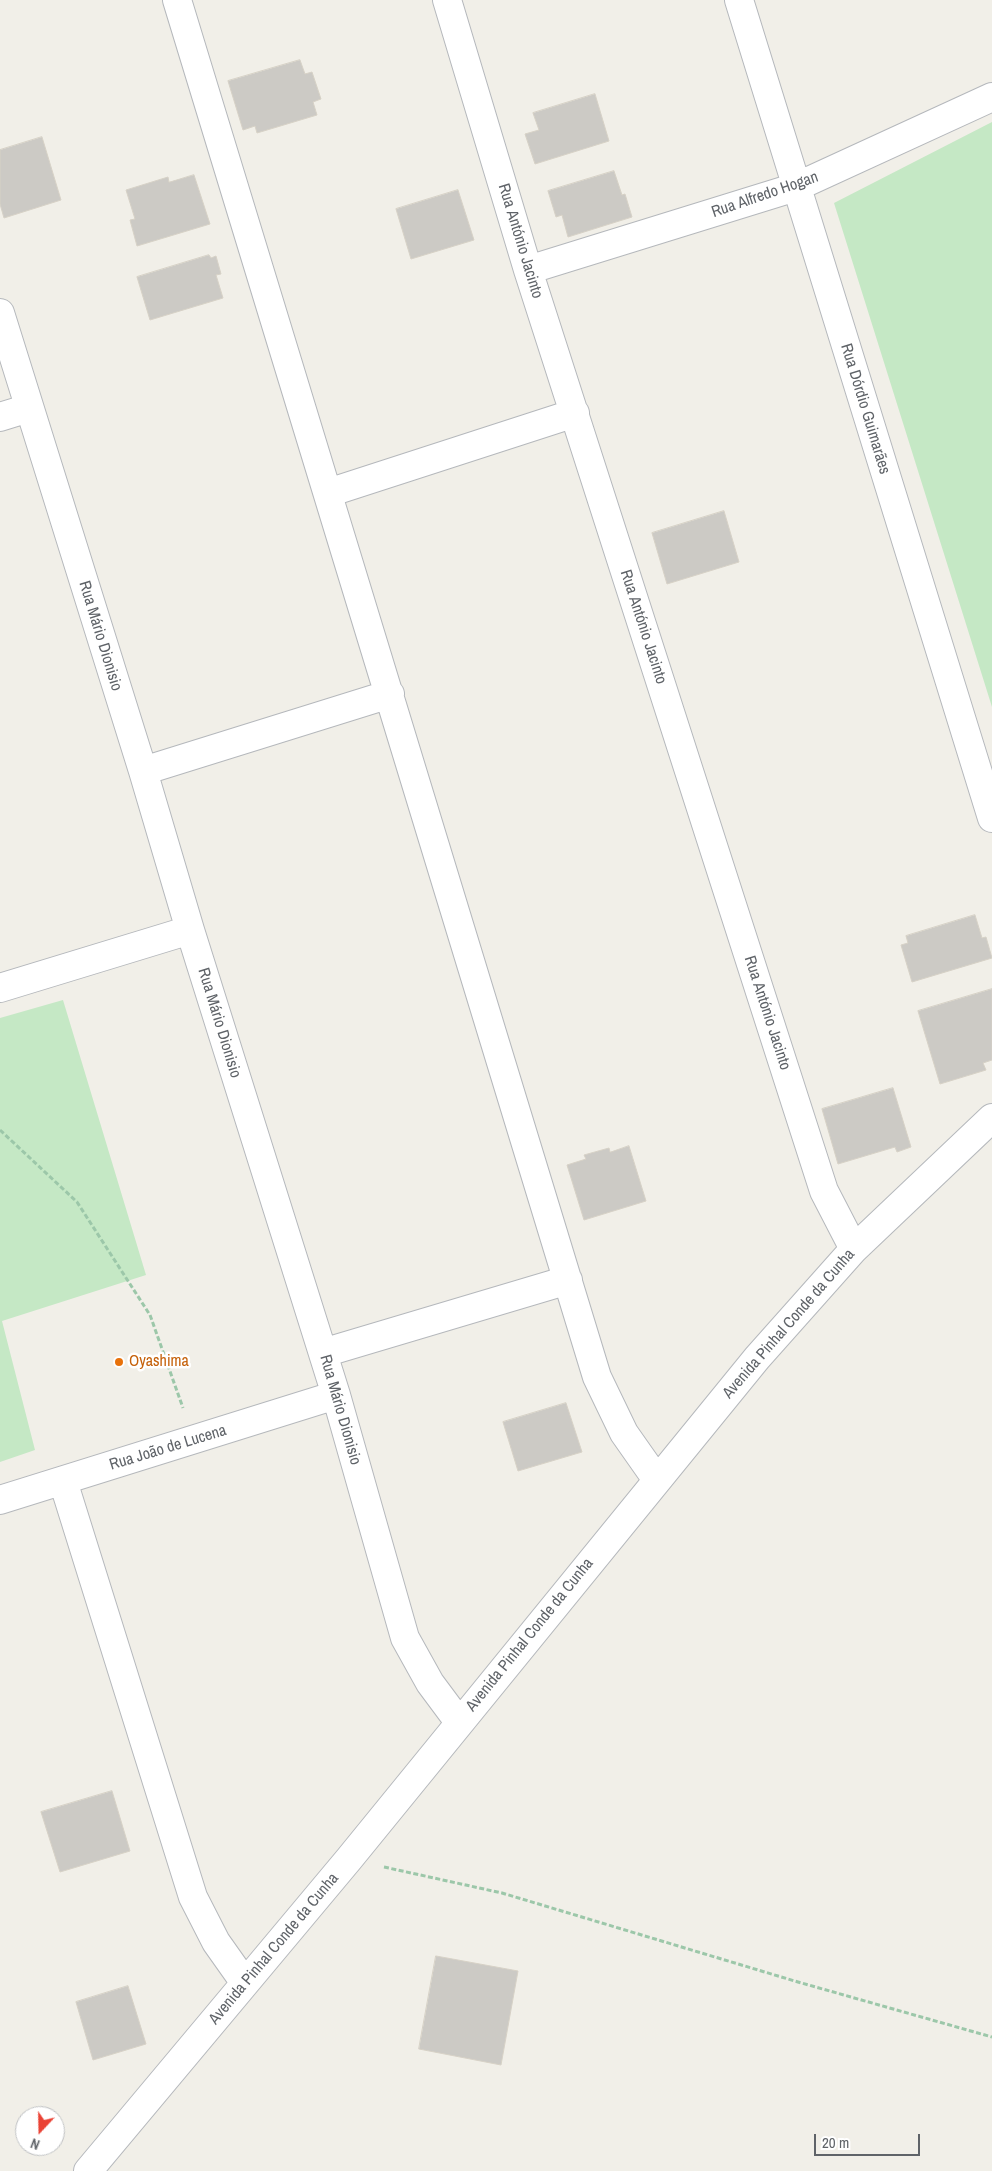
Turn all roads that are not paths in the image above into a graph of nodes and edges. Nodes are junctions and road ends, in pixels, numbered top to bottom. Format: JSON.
{"nodes":[{"id":1,"x":177,"y":0,"type":"edge"},
{"id":2,"x":447,"y":0,"type":"edge"},
{"id":3,"x":739,"y":0,"type":"edge"},
{"id":4,"x":992,"y":97,"type":"edge"},
{"id":5,"x":796,"y":188,"type":"junction"},
{"id":6,"x":528,"y":270,"type":"junction"},
{"id":7,"x":0,"y":313,"type":"edge"},
{"id":8,"x":29,"y":408,"type":"junction"},
{"id":9,"x":575,"y":413,"type":"junction"},
{"id":10,"x":0,"y":417,"type":"edge"},
{"id":11,"x":328,"y":493,"type":"junction"},
{"id":12,"x":390,"y":694,"type":"junction"},
{"id":13,"x":143,"y":772,"type":"junction"},
{"id":14,"x":992,"y":818,"type":"edge"},
{"id":15,"x":190,"y":930,"type":"junction"},
{"id":16,"x":0,"y":988,"type":"edge"},
{"id":17,"x":992,"y":1118,"type":"edge"},
{"id":18,"x":854,"y":1248,"type":"junction"},
{"id":19,"x":568,"y":1280,"type":"junction"},
{"id":20,"x":323,"y":1353,"type":"junction"},
{"id":21,"x":336,"y":1395,"type":"junction"},
{"id":22,"x":657,"y":1480,"type":"junction"},
{"id":23,"x":63,"y":1481,"type":"junction"},
{"id":24,"x":0,"y":1500,"type":"edge"},
{"id":25,"x":459,"y":1722,"type":"junction"},
{"id":26,"x":245,"y":1983,"type":"junction"},
{"id":27,"x":88,"y":2171,"type":"edge"}],
"edges":[{"from":1,"to":11,"type":"street"},
{"from":2,"to":6,"type":"street","name":"Rua António Jacinto"},
{"from":3,"to":5,"type":"street","name":"Rua Dórdio Guimarães"},
{"from":4,"to":5,"type":"street","name":"Rua Alfredo Hogan"},
{"from":5,"to":6,"type":"street","name":"Rua Alfredo Hogan"},
{"from":5,"to":14,"type":"street","name":"Rua Dórdio Guimarães"},
{"from":6,"to":9,"type":"street","name":"Rua António Jacinto"},
{"from":7,"to":8,"type":"street","name":"Rua Mário Dionisio"},
{"from":8,"to":10,"type":"street"},
{"from":8,"to":13,"type":"street","name":"Rua Mário Dionisio"},
{"from":9,"to":11,"type":"street"},
{"from":9,"to":18,"type":"street","name":"Rua António Jacinto"},
{"from":11,"to":12,"type":"street"},
{"from":12,"to":13,"type":"street"},
{"from":12,"to":19,"type":"street"},
{"from":13,"to":15,"type":"street","name":"Rua Mário Dionisio"},
{"from":15,"to":16,"type":"street"},
{"from":15,"to":20,"type":"street","name":"Rua Mário Dionisio"},
{"from":17,"to":18,"type":"street","name":"Avenida Pinhal Conde da Cunha"},
{"from":18,"to":22,"type":"street","name":"Avenida Pinhal Conde da Cunha"},
{"from":19,"to":20,"type":"street"},
{"from":19,"to":22,"type":"street"},
{"from":20,"to":21,"type":"street","name":"Rua Mário Dionisio"},
{"from":21,"to":23,"type":"street","name":"Rua João de Lucena"},
{"from":21,"to":25,"type":"street","name":"Rua Mário Dionisio"},
{"from":22,"to":25,"type":"street","name":"Avenida Pinhal Conde da Cunha"},
{"from":23,"to":24,"type":"street","name":"Rua João de Lucena"},
{"from":23,"to":26,"type":"street"},
{"from":25,"to":26,"type":"street","name":"Avenida Pinhal Conde da Cunha"},
{"from":26,"to":27,"type":"street","name":"Avenida Pinhal Conde da Cunha"}]}
